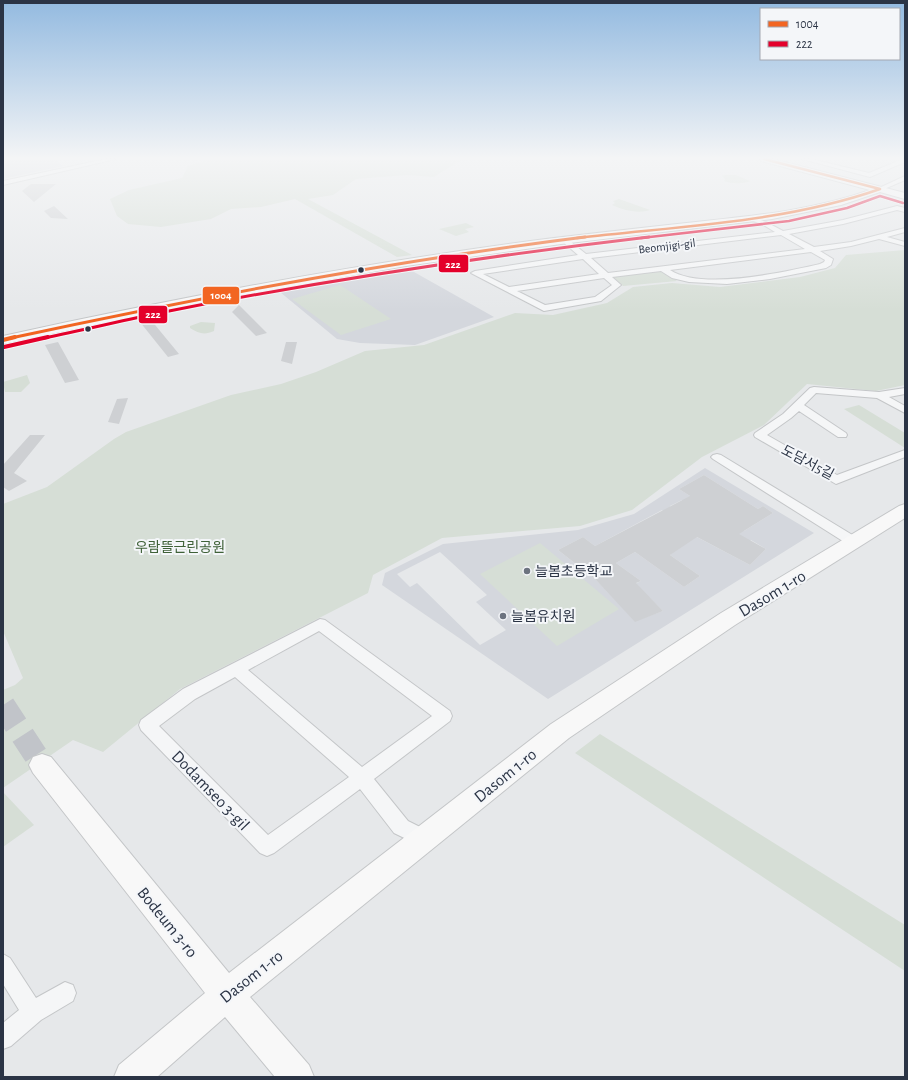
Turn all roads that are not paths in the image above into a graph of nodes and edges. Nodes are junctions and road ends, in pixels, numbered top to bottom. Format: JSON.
{"nodes":[{"id":1,"x":811,"y":209,"type":"edge"},
{"id":2,"x":892,"y":209,"type":"edge"},
{"id":3,"x":752,"y":219,"type":"junction"},
{"id":4,"x":905,"y":230,"type":"edge"},
{"id":5,"x":783,"y":233,"type":"junction"},
{"id":6,"x":880,"y":237,"type":"junction"},
{"id":7,"x":566,"y":240,"type":"junction"},
{"id":8,"x":905,"y":244,"type":"edge"},
{"id":9,"x":812,"y":250,"type":"junction"},
{"id":10,"x":585,"y":256,"type":"junction"},
{"id":11,"x":662,"y":268,"type":"junction"},
{"id":12,"x":606,"y":275,"type":"junction"},
{"id":13,"x":508,"y":290,"type":"junction"},
{"id":14,"x":3,"y":340,"type":"edge"},
{"id":15,"x":905,"y":391,"type":"edge"},
{"id":16,"x":879,"y":395,"type":"junction"},
{"id":17,"x":799,"y":406,"type":"junction"},
{"id":18,"x":905,"y":410,"type":"edge"},
{"id":19,"x":842,"y":435,"type":"dead end"},
{"id":20,"x":905,"y":453,"type":"edge"},
{"id":21,"x":717,"y":457,"type":"dead end"},
{"id":22,"x":905,"y":510,"type":"edge"},
{"id":23,"x":854,"y":542,"type":"junction"},
{"id":24,"x":237,"y":669,"type":"junction"},
{"id":25,"x":42,"y":765,"type":"tunnel mouth"},
{"id":26,"x":362,"y":778,"type":"junction"},
{"id":27,"x":425,"y":839,"type":"junction"},
{"id":28,"x":3,"y":965,"type":"edge"},
{"id":29,"x":66,"y":993,"type":"dead end"},
{"id":30,"x":227,"y":994,"type":"junction"},
{"id":31,"x":33,"y":1012,"type":"junction"},
{"id":32,"x":3,"y":1038,"type":"edge"},
{"id":33,"x":131,"y":1077,"type":"edge"},
{"id":34,"x":297,"y":1077,"type":"edge"}],
"edges":[{"from":1,"to":3,"type":"street"},
{"from":2,"to":5,"type":"street","name":"Beomjigi-gil"},
{"from":3,"to":5,"type":"street"},
{"from":3,"to":7,"type":"street"},
{"from":4,"to":6,"type":"street","name":"Beomjigi-gil"},
{"from":5,"to":9,"type":"street"},
{"from":5,"to":10,"type":"street","name":"Beomjigi-gil"},
{"from":6,"to":8,"type":"street","name":"Beomjigi-gil"},
{"from":6,"to":9,"type":"street","name":"Beomjigi-gil"},
{"from":7,"to":10,"type":"street"},
{"from":7,"to":14,"type":"street"},
{"from":9,"to":11,"type":"street","name":"Beomjigi-gil"},
{"from":9,"to":11,"type":"street"},
{"from":10,"to":12,"type":"street"},
{"from":10,"to":13,"type":"street","name":"Beomjigi-gil"},
{"from":11,"to":12,"type":"street","name":"Beomjigi-gil"},
{"from":12,"to":13,"type":"street","name":"Beomjigi-gil"},
{"from":12,"to":13,"type":"street"},
{"from":15,"to":16,"type":"street","name":"도담서5길"},
{"from":16,"to":17,"type":"street","name":"도담서5길"},
{"from":16,"to":18,"type":"street","name":"도담서5길"},
{"from":17,"to":19,"type":"street"},
{"from":17,"to":20,"type":"street","name":"도담서5길"},
{"from":21,"to":23,"type":"street"},
{"from":22,"to":23,"type":"street","name":"Dasom 1-ro"},
{"from":23,"to":27,"type":"street","name":"Dasom 1-ro"},
{"from":24,"to":26,"type":"street"},
{"from":24,"to":26,"type":"street","name":"Dodamseo 3-gil"},
{"from":24,"to":26,"type":"street","name":"Dodamseo 3-gil"},
{"from":25,"to":30,"type":"street","name":"Bodeum 3-ro"},
{"from":26,"to":27,"type":"street"},
{"from":27,"to":30,"type":"street","name":"Dasom 1-ro"},
{"from":28,"to":31,"type":"street"},
{"from":29,"to":31,"type":"street"},
{"from":30,"to":33,"type":"street","name":"Dasom 1-ro"},
{"from":30,"to":34,"type":"street","name":"Bodeum 3-ro"},
{"from":31,"to":32,"type":"street"}]}
